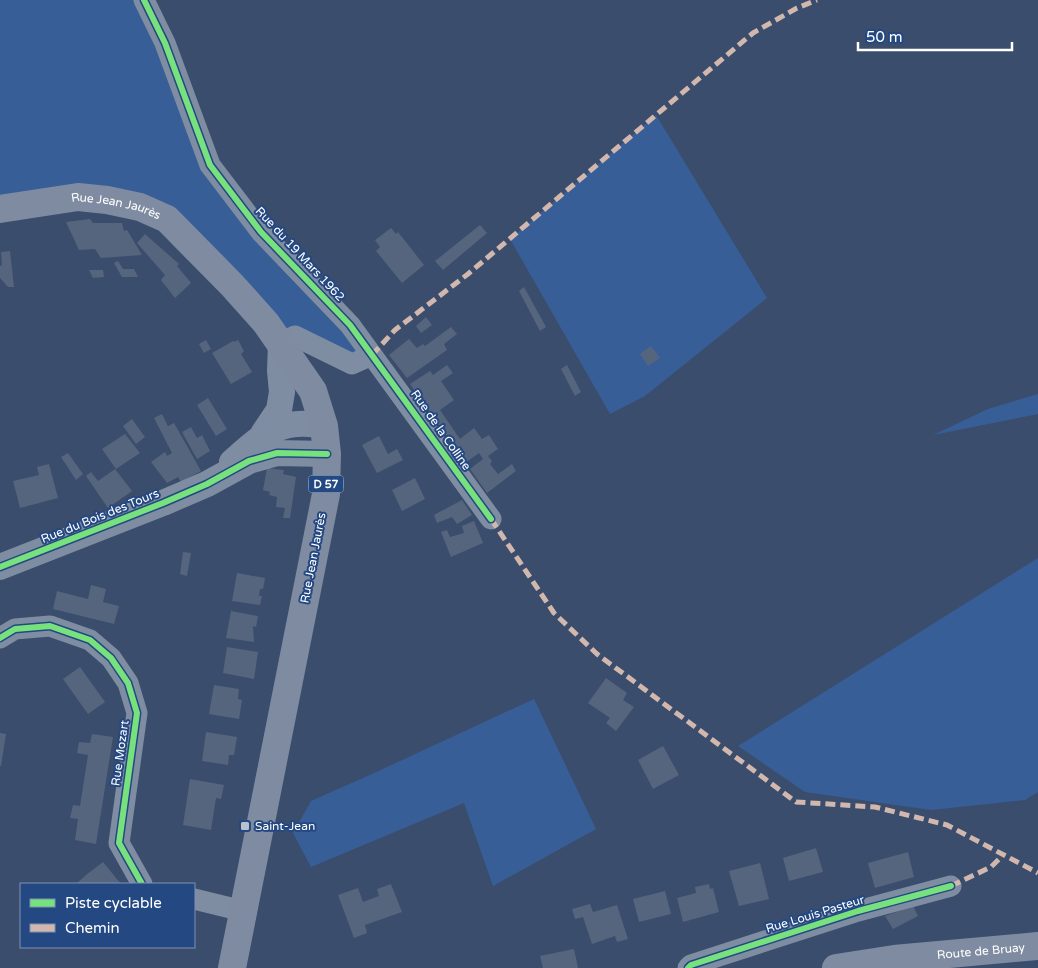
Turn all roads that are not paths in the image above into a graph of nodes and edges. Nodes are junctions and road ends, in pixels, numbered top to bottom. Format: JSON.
{"nodes":[{"id":1,"x":144,"y":0,"type":"edge"},
{"id":2,"x":0,"y":209,"type":"edge"},
{"id":3,"x":282,"y":343,"type":"junction"},
{"id":4,"x":372,"y":355,"type":"junction"},
{"id":5,"x":324,"y":426,"type":"junction"},
{"id":6,"x":263,"y":434,"type":"junction"},
{"id":7,"x":327,"y":454,"type":"junction"},
{"id":8,"x":207,"y":484,"type":"junction"},
{"id":9,"x":491,"y":519,"type":"dead end"},
{"id":10,"x":0,"y":567,"type":"edge"},
{"id":11,"x":0,"y":638,"type":"edge"},
{"id":12,"x":141,"y":883,"type":"edge"},
{"id":13,"x":951,"y":886,"type":"dead end"},
{"id":14,"x":195,"y":899,"type":"edge"},
{"id":15,"x":243,"y":911,"type":"junction"},
{"id":16,"x":1038,"y":946,"type":"edge"},
{"id":17,"x":232,"y":968,"type":"edge"},
{"id":18,"x":688,"y":968,"type":"edge"},
{"id":19,"x":836,"y":968,"type":"edge"}],
"edges":[{"from":1,"to":4,"type":"street","name":"Rue du 19 Mars 1962"},
{"from":2,"to":3,"type":"main road","name":"Rue Jean Jaurès","number":"D 57"},
{"from":3,"to":4,"type":"street"},
{"from":3,"to":5,"type":"main road","name":"Rue Jean Jaurès","number":"D 57"},
{"from":3,"to":6,"type":"street"},
{"from":4,"to":9,"type":"street","name":"Rue de la Colline"},
{"from":5,"to":6,"type":"street"},
{"from":5,"to":7,"type":"main road","name":"Rue Jean Jaurès","number":"D 57"},
{"from":6,"to":8,"type":"street"},
{"from":7,"to":8,"type":"street"},
{"from":7,"to":15,"type":"main road","name":"Rue Jean Jaurès","number":"D 57"},
{"from":8,"to":10,"type":"street","name":"Rue du Bois des Tours"},
{"from":11,"to":12,"type":"street","name":"Rue Mozart"},
{"from":13,"to":18,"type":"street","name":"Rue Louis Pasteur"},
{"from":14,"to":15,"type":"street"},
{"from":15,"to":17,"type":"main road","name":"Rue Jean Jaurès","number":"D 57"},
{"from":16,"to":19,"type":"main road","name":"Route de Bruay"}]}
